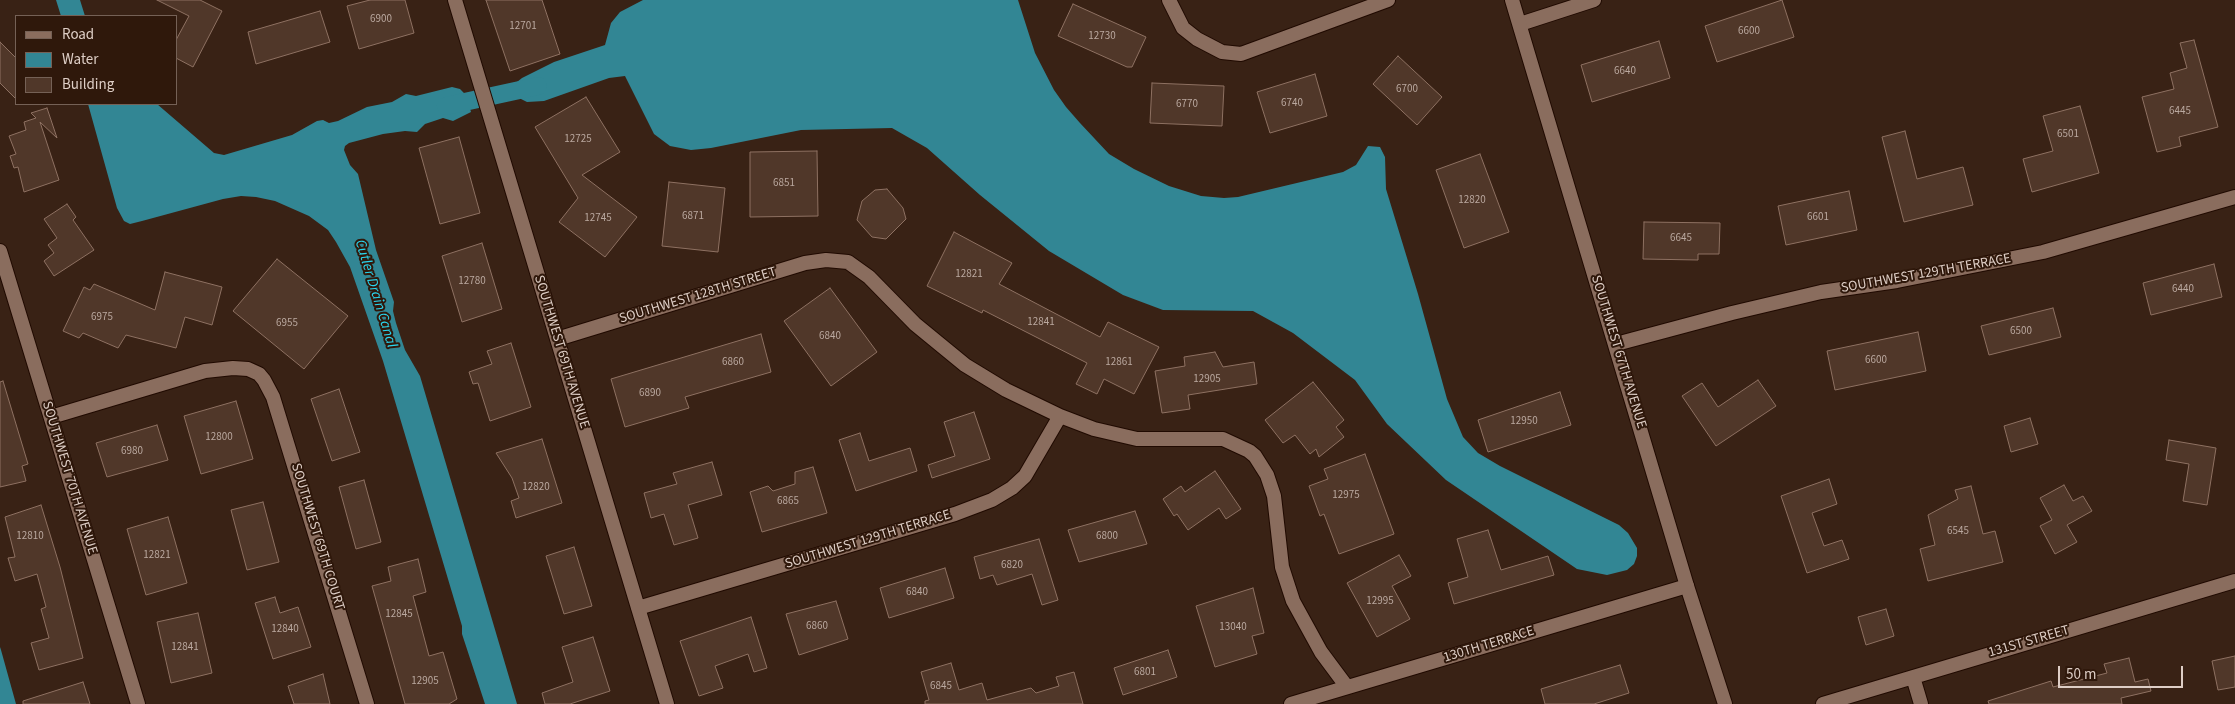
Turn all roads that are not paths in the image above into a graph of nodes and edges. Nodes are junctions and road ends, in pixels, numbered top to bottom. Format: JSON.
{"nodes":[{"id":1,"x":455,"y":0,"type":"edge"},
{"id":2,"x":1169,"y":0,"type":"edge"},
{"id":3,"x":1388,"y":0,"type":"edge"},
{"id":4,"x":1512,"y":0,"type":"edge"},
{"id":5,"x":1594,"y":0,"type":"edge"},
{"id":6,"x":1520,"y":24,"type":"junction"},
{"id":7,"x":2235,"y":197,"type":"edge"},
{"id":8,"x":0,"y":251,"type":"edge"},
{"id":9,"x":557,"y":339,"type":"junction"},
{"id":10,"x":1616,"y":344,"type":"junction"},
{"id":11,"x":1060,"y":416,"type":"junction"},
{"id":12,"x":51,"y":417,"type":"junction"},
{"id":13,"x":2235,"y":581,"type":"edge"},
{"id":14,"x":1687,"y":586,"type":"junction"},
{"id":15,"x":638,"y":608,"type":"junction"},
{"id":16,"x":1913,"y":677,"type":"junction"},
{"id":17,"x":1347,"y":687,"type":"junction"},
{"id":18,"x":138,"y":704,"type":"edge"},
{"id":19,"x":368,"y":704,"type":"edge"},
{"id":20,"x":667,"y":704,"type":"edge"},
{"id":21,"x":1291,"y":704,"type":"edge"},
{"id":22,"x":1725,"y":704,"type":"edge"},
{"id":23,"x":1823,"y":704,"type":"edge"},
{"id":24,"x":1921,"y":704,"type":"edge"}],
"edges":[{"from":1,"to":9,"type":"street","name":"SOUTHWEST 69TH AVENUE"},
{"from":2,"to":3,"type":"street"},
{"from":4,"to":6,"type":"street","name":"SOUTHWEST 67TH AVENUE"},
{"from":5,"to":6,"type":"street"},
{"from":6,"to":10,"type":"street","name":"SOUTHWEST 67TH AVENUE"},
{"from":7,"to":10,"type":"street","name":"SOUTHWEST 129TH TERRACE"},
{"from":8,"to":12,"type":"street","name":"SOUTHWEST 70TH AVENUE"},
{"from":9,"to":11,"type":"street","name":"SOUTHWEST 128TH STREET"},
{"from":9,"to":15,"type":"street","name":"SOUTHWEST 69TH AVENUE"},
{"from":10,"to":14,"type":"street","name":"SOUTHWEST 67TH AVENUE"},
{"from":11,"to":15,"type":"street","name":"SOUTHWEST 129TH TERRACE"},
{"from":11,"to":17,"type":"street"},
{"from":12,"to":18,"type":"street","name":"SOUTHWEST 70TH AVENUE"},
{"from":12,"to":19,"type":"street","name":"SOUTHWEST 69TH COURT"},
{"from":13,"to":16,"type":"street","name":"131ST STREET"},
{"from":14,"to":17,"type":"street","name":"130TH TERRACE"},
{"from":14,"to":22,"type":"street","name":"SOUTHWEST 67TH AVENUE"},
{"from":15,"to":20,"type":"street","name":"SOUTHWEST 69TH AVENUE"},
{"from":16,"to":23,"type":"street","name":"131ST STREET"},
{"from":16,"to":24,"type":"street"},
{"from":17,"to":21,"type":"street","name":"130TH TERRACE"}]}
